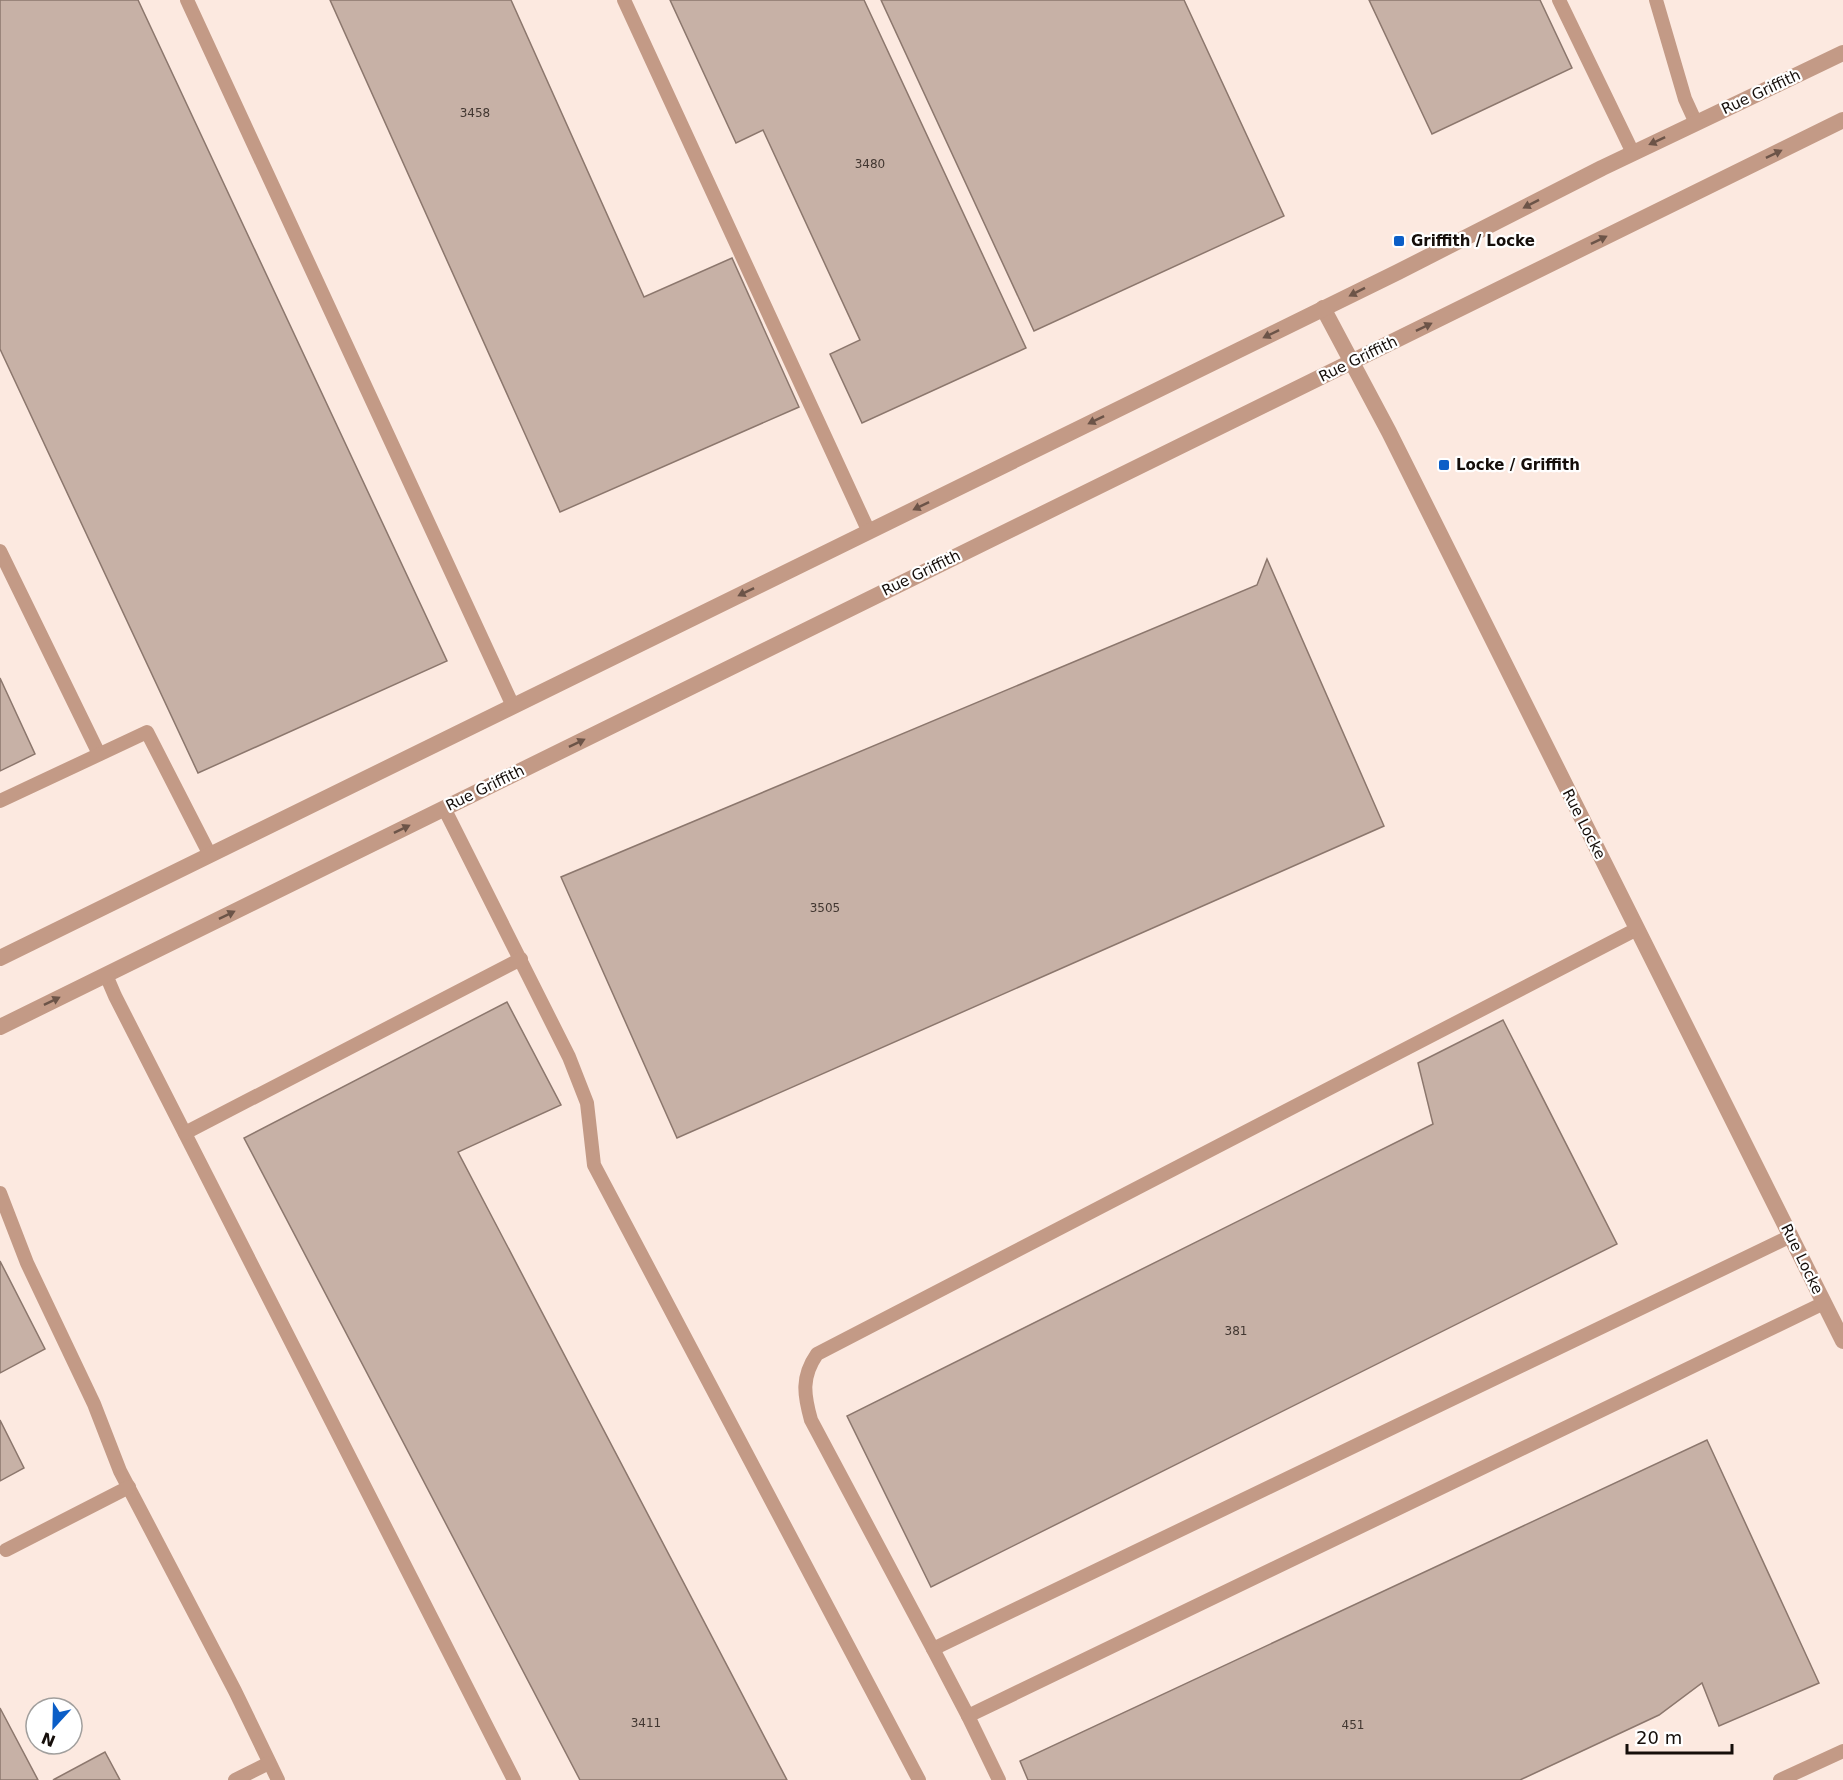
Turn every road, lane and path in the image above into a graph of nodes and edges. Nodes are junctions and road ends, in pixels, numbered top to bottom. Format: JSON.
{"nodes":[{"id":1,"x":187,"y":0,"type":"edge"},
{"id":2,"x":624,"y":0,"type":"edge"},
{"id":3,"x":1559,"y":0,"type":"edge"},
{"id":4,"x":1656,"y":0,"type":"edge"},
{"id":5,"x":1843,"y":53,"type":"edge"},
{"id":6,"x":1843,"y":120,"type":"edge"},
{"id":7,"x":1696,"y":123,"type":"junction"},
{"id":8,"x":1633,"y":153,"type":"junction"},
{"id":9,"x":1323,"y":308,"type":"junction"},
{"id":10,"x":1353,"y":361,"type":"junction"},
{"id":11,"x":869,"y":532,"type":"junction"},
{"id":12,"x":0,"y":551,"type":"edge"},
{"id":13,"x":513,"y":706,"type":"junction"},
{"id":14,"x":99,"y":754,"type":"junction"},
{"id":15,"x":0,"y":801,"type":"edge"},
{"id":16,"x":444,"y":808,"type":"junction"},
{"id":17,"x":210,"y":855,"type":"junction"},
{"id":18,"x":1636,"y":929,"type":"junction"},
{"id":19,"x":0,"y":958,"type":"edge"},
{"id":20,"x":521,"y":959,"type":"junction"},
{"id":21,"x":106,"y":975,"type":"junction"},
{"id":22,"x":0,"y":1027,"type":"edge"},
{"id":23,"x":185,"y":1133,"type":"junction"},
{"id":24,"x":0,"y":1193,"type":"edge"},
{"id":25,"x":1791,"y":1236,"type":"junction"},
{"id":26,"x":1824,"y":1303,"type":"junction"},
{"id":27,"x":1843,"y":1341,"type":"edge"},
{"id":28,"x":129,"y":1487,"type":"junction"},
{"id":29,"x":6,"y":1550,"type":"dead end"},
{"id":30,"x":933,"y":1649,"type":"junction"},
{"id":31,"x":968,"y":1716,"type":"junction"},
{"id":32,"x":1843,"y":1751,"type":"edge"},
{"id":33,"x":269,"y":1763,"type":"junction"},
{"id":34,"x":235,"y":1780,"type":"edge"},
{"id":35,"x":278,"y":1780,"type":"edge"},
{"id":36,"x":514,"y":1780,"type":"edge"},
{"id":37,"x":919,"y":1780,"type":"edge"},
{"id":38,"x":999,"y":1780,"type":"edge"},
{"id":39,"x":1780,"y":1780,"type":"edge"}],
"edges":[{"from":1,"to":13,"type":"lane"},
{"from":2,"to":11,"type":"lane"},
{"from":3,"to":8,"type":"lane"},
{"from":4,"to":7,"type":"lane"},
{"from":5,"to":7,"type":"street","name":"Rue Griffith"},
{"from":10,"to":6,"type":"street","name":"Rue Griffith","one_way":true},
{"from":7,"to":8,"type":"street","name":"Rue Griffith","one_way":true},
{"from":8,"to":9,"type":"street","name":"Rue Griffith","one_way":true},
{"from":9,"to":10,"type":"street","name":"Rue Locke"},
{"from":9,"to":11,"type":"street","name":"Rue Griffith","one_way":true},
{"from":16,"to":10,"type":"street","name":"Rue Griffith","one_way":true},
{"from":10,"to":18,"type":"street","name":"Rue Locke"},
{"from":11,"to":13,"type":"street","name":"Rue Griffith","one_way":true},
{"from":12,"to":14,"type":"lane"},
{"from":13,"to":17,"type":"street","name":"Rue Griffith"},
{"from":14,"to":15,"type":"lane"},
{"from":14,"to":17,"type":"lane"},
{"from":16,"to":20,"type":"lane"},
{"from":21,"to":16,"type":"street","name":"Rue Griffith","one_way":true},
{"from":17,"to":19,"type":"street","name":"Rue Griffith"},
{"from":18,"to":25,"type":"street","name":"Rue Locke"},
{"from":18,"to":30,"type":"lane"},
{"from":20,"to":23,"type":"lane"},
{"from":20,"to":37,"type":"lane"},
{"from":22,"to":21,"type":"street","name":"Rue Griffith","one_way":true},
{"from":21,"to":23,"type":"lane"},
{"from":23,"to":36,"type":"lane"},
{"from":24,"to":28,"type":"lane"},
{"from":25,"to":26,"type":"street","name":"Rue Locke"},
{"from":25,"to":30,"type":"lane"},
{"from":26,"to":27,"type":"street","name":"Rue Locke"},
{"from":26,"to":31,"type":"lane"},
{"from":28,"to":29,"type":"lane"},
{"from":28,"to":33,"type":"lane"},
{"from":30,"to":31,"type":"lane"},
{"from":31,"to":38,"type":"lane"},
{"from":32,"to":39,"type":"lane"},
{"from":33,"to":34,"type":"lane"},
{"from":33,"to":35,"type":"lane"}]}
